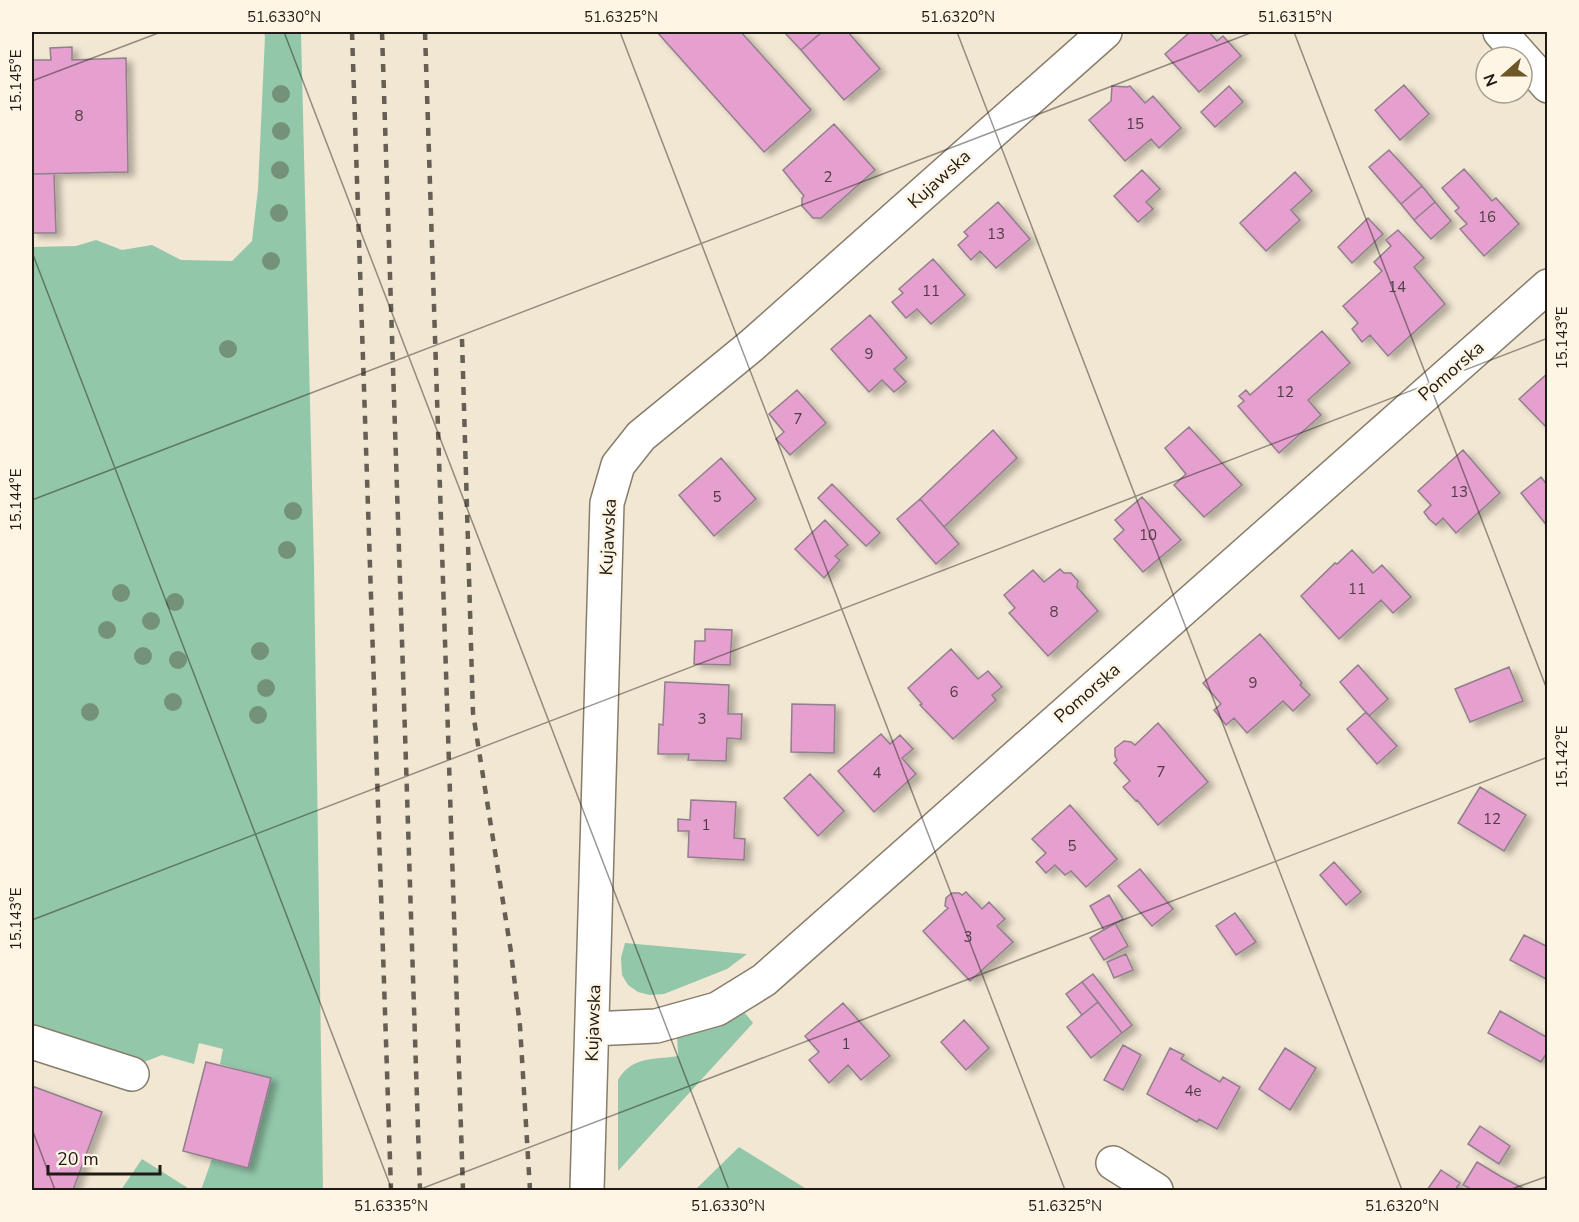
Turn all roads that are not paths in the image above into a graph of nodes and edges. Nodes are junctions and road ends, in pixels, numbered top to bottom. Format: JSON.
{"nodes":[{"id":1,"x":1105,"y":32,"type":"edge"},
{"id":2,"x":1500,"y":32,"type":"edge"},
{"id":3,"x":1548,"y":86,"type":"edge"},
{"id":4,"x":1548,"y":286,"type":"edge"},
{"id":5,"x":592,"y":1029,"type":"junction"},
{"id":6,"x":32,"y":1042,"type":"edge"},
{"id":7,"x":132,"y":1074,"type":"dead end"},
{"id":8,"x":1113,"y":1163,"type":"dead end"},
{"id":9,"x":587,"y":1191,"type":"edge"},
{"id":10,"x":1156,"y":1191,"type":"edge"}],
"edges":[{"from":1,"to":5,"type":"street","name":"Kujawska"},
{"from":2,"to":3,"type":"street"},
{"from":4,"to":5,"type":"street","name":"Pomorska"},
{"from":5,"to":9,"type":"street","name":"Kujawska"},
{"from":6,"to":7,"type":"street"},
{"from":8,"to":10,"type":"street"}]}
